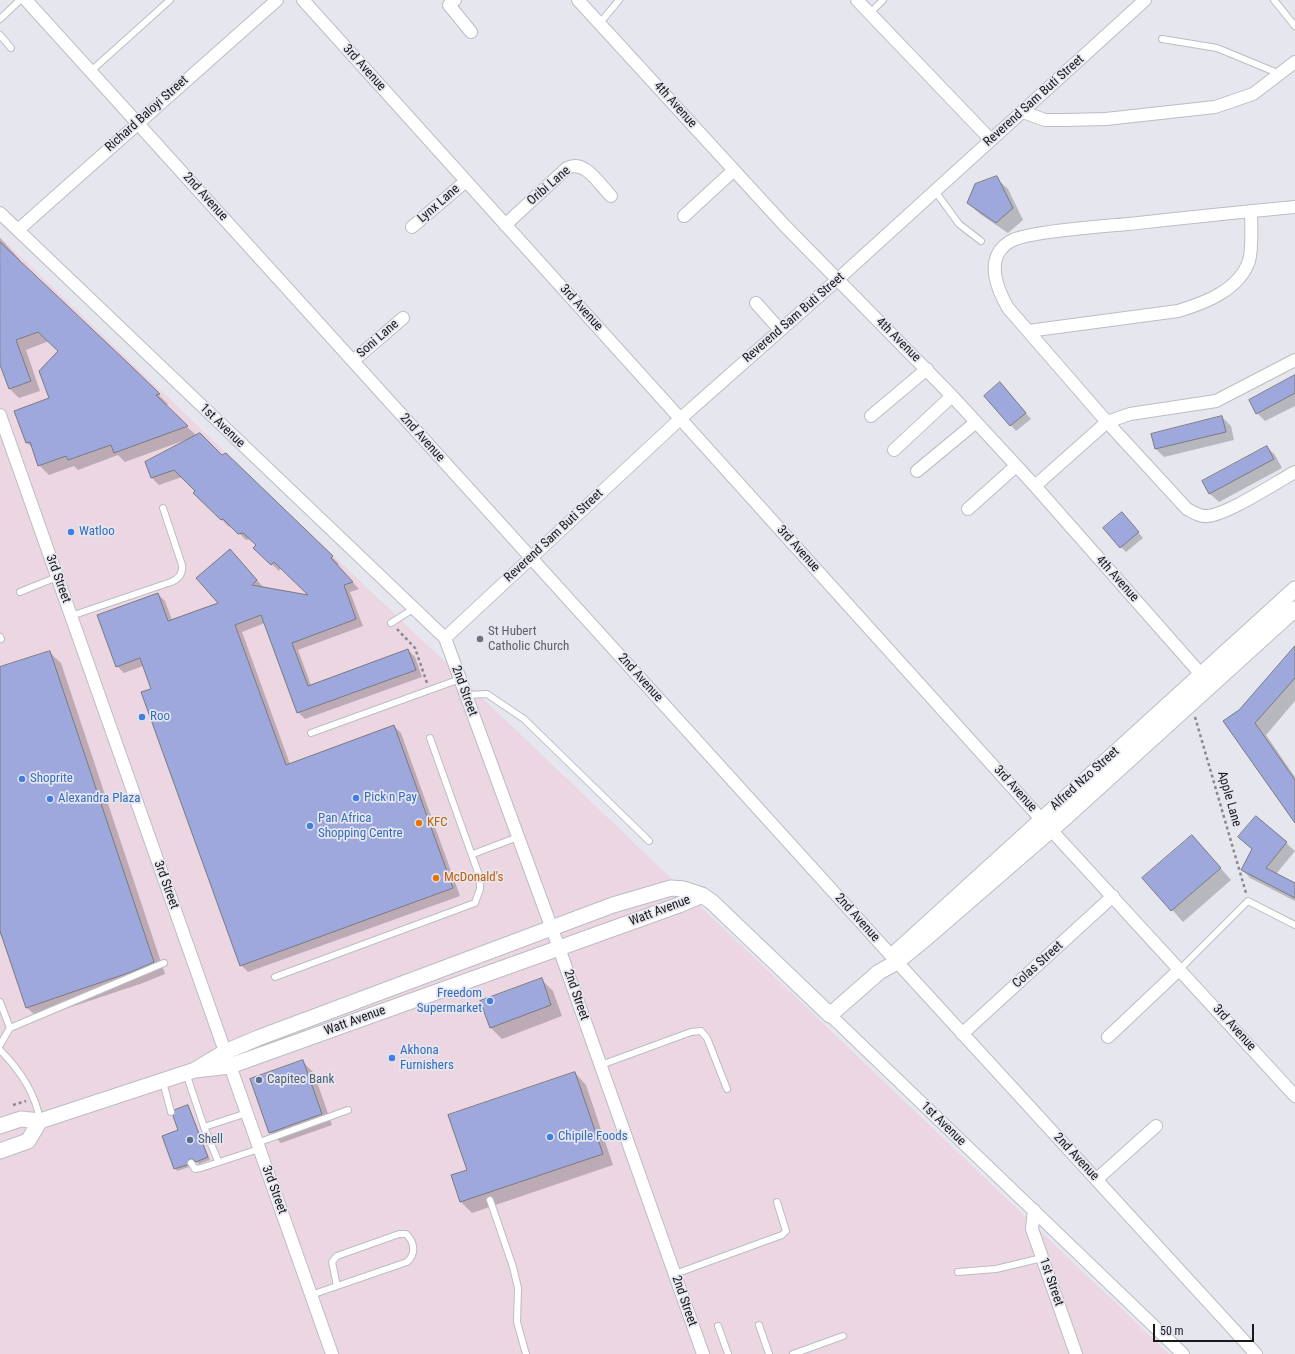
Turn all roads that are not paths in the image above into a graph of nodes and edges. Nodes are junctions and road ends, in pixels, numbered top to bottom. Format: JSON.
{"nodes":[{"id":1,"x":20,"y":0,"type":"edge"},
{"id":2,"x":26,"y":0,"type":"edge"},
{"id":3,"x":170,"y":0,"type":"edge"},
{"id":4,"x":277,"y":0,"type":"edge"},
{"id":5,"x":303,"y":0,"type":"edge"},
{"id":6,"x":455,"y":0,"type":"edge"},
{"id":7,"x":578,"y":0,"type":"edge"},
{"id":8,"x":619,"y":0,"type":"edge"},
{"id":9,"x":857,"y":0,"type":"edge"},
{"id":10,"x":883,"y":0,"type":"edge"},
{"id":11,"x":1274,"y":0,"type":"edge"},
{"id":12,"x":1142,"y":1,"type":"edge"},
{"id":13,"x":870,"y":13,"type":"junction"},
{"id":14,"x":0,"y":19,"type":"edge"},
{"id":15,"x":600,"y":23,"type":"junction"},
{"id":16,"x":1295,"y":26,"type":"edge"},
{"id":17,"x":471,"y":32,"type":"dead end"},
{"id":18,"x":0,"y":34,"type":"edge"},
{"id":19,"x":1162,"y":38,"type":"dead end"},
{"id":20,"x":12,"y":48,"type":"dead end"},
{"id":21,"x":1295,"y":62,"type":"edge"},
{"id":22,"x":91,"y":71,"type":"junction"},
{"id":23,"x":1280,"y":74,"type":"junction"},
{"id":24,"x":1023,"y":112,"type":"junction"},
{"id":25,"x":137,"y":122,"type":"junction"},
{"id":26,"x":991,"y":140,"type":"junction"},
{"id":27,"x":734,"y":170,"type":"junction"},
{"id":28,"x":466,"y":181,"type":"junction"},
{"id":29,"x":935,"y":191,"type":"junction"},
{"id":30,"x":611,"y":196,"type":"dead end"},
{"id":31,"x":1295,"y":207,"type":"edge"},
{"id":32,"x":1251,"y":211,"type":"junction"},
{"id":33,"x":0,"y":213,"type":"edge"},
{"id":34,"x":684,"y":216,"type":"dead end"},
{"id":35,"x":506,"y":225,"type":"junction"},
{"id":36,"x":412,"y":228,"type":"dead end"},
{"id":37,"x":18,"y":230,"type":"junction"},
{"id":38,"x":981,"y":241,"type":"dead end"},
{"id":39,"x":837,"y":280,"type":"junction"},
{"id":40,"x":756,"y":303,"type":"dead end"},
{"id":41,"x":402,"y":318,"type":"dead end"},
{"id":42,"x":780,"y":330,"type":"junction"},
{"id":43,"x":1028,"y":331,"type":"junction"},
{"id":44,"x":1295,"y":360,"type":"edge"},
{"id":45,"x":353,"y":361,"type":"junction"},
{"id":46,"x":927,"y":369,"type":"junction"},
{"id":47,"x":952,"y":396,"type":"junction"},
{"id":48,"x":0,"y":415,"type":"edge"},
{"id":49,"x":871,"y":416,"type":"dead end"},
{"id":50,"x":680,"y":419,"type":"junction"},
{"id":51,"x":1107,"y":422,"type":"junction"},
{"id":52,"x":975,"y":423,"type":"junction"},
{"id":53,"x":894,"y":450,"type":"dead end"},
{"id":54,"x":1016,"y":466,"type":"junction"},
{"id":55,"x":917,"y":471,"type":"dead end"},
{"id":56,"x":1295,"y":472,"type":"edge"},
{"id":57,"x":1035,"y":486,"type":"junction"},
{"id":58,"x":163,"y":508,"type":"dead end"},
{"id":59,"x":968,"y":510,"type":"dead end"},
{"id":60,"x":531,"y":558,"type":"junction"},
{"id":61,"x":57,"y":577,"type":"junction"},
{"id":62,"x":1295,"y":589,"type":"edge"},
{"id":63,"x":20,"y":592,"type":"dead end"},
{"id":64,"x":413,"y":609,"type":"junction"},
{"id":65,"x":1295,"y":609,"type":"edge"},
{"id":66,"x":71,"y":616,"type":"junction"},
{"id":67,"x":391,"y":623,"type":"road end"},
{"id":68,"x":445,"y":638,"type":"junction"},
{"id":69,"x":1201,"y":673,"type":"junction"},
{"id":70,"x":460,"y":679,"type":"junction"},
{"id":71,"x":1211,"y":685,"type":"junction"},
{"id":72,"x":466,"y":695,"type":"junction"},
{"id":73,"x":310,"y":733,"type":"dead end"},
{"id":74,"x":430,"y":738,"type":"dead end"},
{"id":75,"x":1041,"y":818,"type":"junction"},
{"id":76,"x":1051,"y":830,"type":"junction"},
{"id":77,"x":518,"y":837,"type":"junction"},
{"id":78,"x":649,"y":841,"type":"dead end"},
{"id":79,"x":473,"y":854,"type":"junction"},
{"id":80,"x":702,"y":895,"type":"junction"},
{"id":81,"x":1113,"y":896,"type":"junction"},
{"id":82,"x":1295,"y":925,"type":"edge"},
{"id":83,"x":551,"y":927,"type":"junction"},
{"id":84,"x":559,"y":948,"type":"junction"},
{"id":85,"x":894,"y":959,"type":"junction"},
{"id":86,"x":164,"y":963,"type":"dead end"},
{"id":87,"x":1180,"y":969,"type":"junction"},
{"id":88,"x":275,"y":977,"type":"dead end"},
{"id":89,"x":0,"y":1002,"type":"edge"},
{"id":90,"x":830,"y":1015,"type":"junction"},
{"id":91,"x":10,"y":1028,"type":"junction"},
{"id":92,"x":962,"y":1034,"type":"junction"},
{"id":93,"x":1108,"y":1037,"type":"dead end"},
{"id":94,"x":0,"y":1045,"type":"edge"},
{"id":95,"x":0,"y":1050,"type":"edge"},
{"id":96,"x":225,"y":1052,"type":"junction"},
{"id":97,"x":601,"y":1065,"type":"junction"},
{"id":98,"x":230,"y":1066,"type":"junction"},
{"id":99,"x":191,"y":1072,"type":"junction"},
{"id":100,"x":163,"y":1082,"type":"junction"},
{"id":101,"x":727,"y":1090,"type":"dead end"},
{"id":102,"x":1295,"y":1096,"type":"edge"},
{"id":103,"x":348,"y":1110,"type":"dead end"},
{"id":104,"x":171,"y":1112,"type":"dead end"},
{"id":105,"x":247,"y":1113,"type":"junction"},
{"id":106,"x":40,"y":1121,"type":"junction"},
{"id":107,"x":0,"y":1126,"type":"edge"},
{"id":108,"x":1156,"y":1126,"type":"dead end"},
{"id":109,"x":204,"y":1127,"type":"junction"},
{"id":110,"x":258,"y":1146,"type":"junction"},
{"id":111,"x":0,"y":1152,"type":"edge"},
{"id":112,"x":218,"y":1161,"type":"junction"},
{"id":113,"x":191,"y":1163,"type":"dead end"},
{"id":114,"x":1096,"y":1179,"type":"junction"},
{"id":115,"x":490,"y":1200,"type":"dead end"},
{"id":116,"x":777,"y":1202,"type":"dead end"},
{"id":117,"x":1034,"y":1210,"type":"junction"},
{"id":118,"x":1042,"y":1258,"type":"junction"},
{"id":119,"x":958,"y":1272,"type":"dead end"},
{"id":120,"x":675,"y":1274,"type":"junction"},
{"id":121,"x":337,"y":1286,"type":"junction"},
{"id":122,"x":311,"y":1295,"type":"junction"},
{"id":123,"x":759,"y":1325,"type":"dead end"},
{"id":124,"x":718,"y":1326,"type":"dead end"},
{"id":125,"x":844,"y":1336,"type":"dead end"},
{"id":126,"x":332,"y":1354,"type":"edge"},
{"id":127,"x":526,"y":1354,"type":"edge"},
{"id":128,"x":703,"y":1354,"type":"edge"},
{"id":129,"x":728,"y":1354,"type":"edge"},
{"id":130,"x":770,"y":1354,"type":"edge"},
{"id":131,"x":793,"y":1354,"type":"edge"},
{"id":132,"x":1076,"y":1354,"type":"edge"},
{"id":133,"x":1183,"y":1354,"type":"edge"},
{"id":134,"x":1256,"y":1354,"type":"edge"}],
"edges":[{"from":1,"to":14,"type":"lane"},
{"from":2,"to":22,"type":"street","name":"2nd Avenue"},
{"from":3,"to":22,"type":"lane"},
{"from":4,"to":25,"type":"street","name":"Richard Baloyi Street"},
{"from":5,"to":28,"type":"street","name":"3rd Avenue"},
{"from":6,"to":17,"type":"street"},
{"from":7,"to":15,"type":"street","name":"4th Avenue"},
{"from":8,"to":15,"type":"lane"},
{"from":9,"to":13,"type":"street"},
{"from":10,"to":13,"type":"lane"},
{"from":11,"to":16,"type":"lane"},
{"from":12,"to":24,"type":"street","name":"Reverend Sam Buti Street"},
{"from":13,"to":26,"type":"street"},
{"from":15,"to":27,"type":"street","name":"4th Avenue"},
{"from":18,"to":20,"type":"lane"},
{"from":19,"to":23,"type":"lane"},
{"from":21,"to":23,"type":"street"},
{"from":22,"to":25,"type":"street","name":"2nd Avenue"},
{"from":23,"to":24,"type":"street"},
{"from":24,"to":26,"type":"street","name":"Reverend Sam Buti Street"},
{"from":25,"to":37,"type":"street","name":"Richard Baloyi Street"},
{"from":25,"to":45,"type":"street","name":"2nd Avenue"},
{"from":26,"to":29,"type":"street","name":"Reverend Sam Buti Street"},
{"from":27,"to":34,"type":"street"},
{"from":27,"to":39,"type":"street","name":"4th Avenue"},
{"from":28,"to":35,"type":"street","name":"3rd Avenue"},
{"from":28,"to":36,"type":"street","name":"Lynx Lane"},
{"from":29,"to":38,"type":"lane"},
{"from":29,"to":39,"type":"street","name":"Reverend Sam Buti Street"},
{"from":30,"to":35,"type":"street","name":"Oribi Lane"},
{"from":31,"to":32,"type":"street"},
{"from":32,"to":43,"type":"street"},
{"from":32,"to":43,"type":"street"},
{"from":33,"to":37,"type":"street","name":"1st Avenue"},
{"from":35,"to":50,"type":"street","name":"3rd Avenue"},
{"from":37,"to":64,"type":"street","name":"1st Avenue"},
{"from":39,"to":42,"type":"street","name":"Reverend Sam Buti Street"},
{"from":39,"to":46,"type":"street","name":"4th Avenue"},
{"from":40,"to":42,"type":"street"},
{"from":41,"to":45,"type":"street","name":"Soni Lane"},
{"from":42,"to":50,"type":"street","name":"Reverend Sam Buti Street"},
{"from":43,"to":51,"type":"street"},
{"from":44,"to":51,"type":"street"},
{"from":45,"to":60,"type":"street","name":"2nd Avenue"},
{"from":46,"to":47,"type":"street","name":"4th Avenue"},
{"from":46,"to":49,"type":"street"},
{"from":47,"to":52,"type":"street","name":"4th Avenue"},
{"from":47,"to":53,"type":"street"},
{"from":48,"to":61,"type":"street","name":"3rd Street"},
{"from":50,"to":60,"type":"street","name":"Reverend Sam Buti Street"},
{"from":50,"to":75,"type":"street","name":"3rd Avenue"},
{"from":51,"to":56,"type":"street"},
{"from":51,"to":57,"type":"street"},
{"from":52,"to":54,"type":"street","name":"4th Avenue"},
{"from":52,"to":55,"type":"street"},
{"from":54,"to":57,"type":"street","name":"4th Avenue"},
{"from":54,"to":59,"type":"street"},
{"from":57,"to":69,"type":"street","name":"4th Avenue"},
{"from":58,"to":66,"type":"lane"},
{"from":60,"to":68,"type":"street","name":"Reverend Sam Buti Street"},
{"from":60,"to":85,"type":"street","name":"2nd Avenue"},
{"from":61,"to":63,"type":"lane"},
{"from":61,"to":66,"type":"street","name":"3rd Street"},
{"from":62,"to":69,"type":"street","name":"Alfred Nzo Street"},
{"from":64,"to":67,"type":"lane"},
{"from":64,"to":68,"type":"street","name":"1st Avenue"},
{"from":65,"to":71,"type":"street","name":"Alfred Nzo Street"},
{"from":66,"to":96,"type":"street","name":"3rd Street"},
{"from":68,"to":70,"type":"street","name":"2nd Street"},
{"from":69,"to":71,"type":"street","name":"4th Avenue"},
{"from":69,"to":75,"type":"street","name":"Alfred Nzo Street"},
{"from":70,"to":72,"type":"street","name":"2nd Street"},
{"from":70,"to":73,"type":"lane"},
{"from":71,"to":76,"type":"street","name":"Alfred Nzo Street"},
{"from":72,"to":77,"type":"street","name":"2nd Street"},
{"from":72,"to":78,"type":"lane"},
{"from":74,"to":79,"type":"lane"},
{"from":75,"to":76,"type":"street","name":"3rd Avenue"},
{"from":75,"to":85,"type":"street","name":"Alfred Nzo Street"},
{"from":76,"to":81,"type":"street","name":"3rd Avenue"},
{"from":76,"to":85,"type":"street","name":"Alfred Nzo Street"},
{"from":77,"to":79,"type":"lane"},
{"from":77,"to":83,"type":"street","name":"2nd Street"},
{"from":79,"to":88,"type":"lane"},
{"from":80,"to":83,"type":"street","name":"Watt Avenue"},
{"from":80,"to":84,"type":"street","name":"Watt Avenue"},
{"from":80,"to":90,"type":"street","name":"1st Avenue"},
{"from":81,"to":87,"type":"street","name":"3rd Avenue"},
{"from":81,"to":92,"type":"street","name":"Colas Street"},
{"from":82,"to":87,"type":"lane"},
{"from":83,"to":84,"type":"street","name":"2nd Street"},
{"from":83,"to":96,"type":"street","name":"Watt Avenue"},
{"from":84,"to":97,"type":"street","name":"2nd Street"},
{"from":84,"to":98,"type":"street","name":"Watt Avenue"},
{"from":85,"to":90,"type":"street","name":"Alfred Nzo Street"},
{"from":85,"to":92,"type":"street","name":"2nd Avenue"},
{"from":86,"to":91,"type":"lane"},
{"from":87,"to":93,"type":"street"},
{"from":87,"to":102,"type":"street","name":"3rd Avenue"},
{"from":89,"to":91,"type":"lane"},
{"from":90,"to":117,"type":"street","name":"1st Avenue"},
{"from":91,"to":94,"type":"lane"},
{"from":92,"to":114,"type":"street","name":"2nd Avenue"},
{"from":95,"to":106,"type":"lane"},
{"from":96,"to":98,"type":"street","name":"3rd Street"},
{"from":96,"to":99,"type":"street","name":"Watt Avenue"},
{"from":97,"to":101,"type":"lane"},
{"from":97,"to":120,"type":"street","name":"2nd Street"},
{"from":98,"to":99,"type":"street","name":"Watt Avenue"},
{"from":98,"to":105,"type":"street","name":"3rd Street"},
{"from":99,"to":100,"type":"street","name":"Watt Avenue"},
{"from":99,"to":109,"type":"lane"},
{"from":100,"to":104,"type":"lane"},
{"from":100,"to":106,"type":"street","name":"Watt Avenue"},
{"from":103,"to":110,"type":"lane"},
{"from":105,"to":109,"type":"lane"},
{"from":105,"to":110,"type":"street","name":"3rd Street"},
{"from":106,"to":107,"type":"street","name":"Watt Avenue"},
{"from":106,"to":111,"type":"street"},
{"from":108,"to":114,"type":"street"},
{"from":109,"to":112,"type":"lane"},
{"from":110,"to":112,"type":"lane"},
{"from":110,"to":122,"type":"street","name":"3rd Street"},
{"from":112,"to":113,"type":"lane"},
{"from":114,"to":134,"type":"street","name":"2nd Avenue"},
{"from":115,"to":127,"type":"lane"},
{"from":116,"to":120,"type":"lane"},
{"from":117,"to":118,"type":"street","name":"1st Street"},
{"from":117,"to":133,"type":"street","name":"1st Avenue"},
{"from":118,"to":119,"type":"lane"},
{"from":118,"to":132,"type":"street","name":"1st Street"},
{"from":120,"to":128,"type":"street","name":"2nd Street"},
{"from":121,"to":121,"type":"lane"},
{"from":121,"to":122,"type":"lane"},
{"from":122,"to":126,"type":"street","name":"3rd Street"},
{"from":123,"to":130,"type":"lane"},
{"from":124,"to":129,"type":"lane"},
{"from":125,"to":131,"type":"lane"}]}
